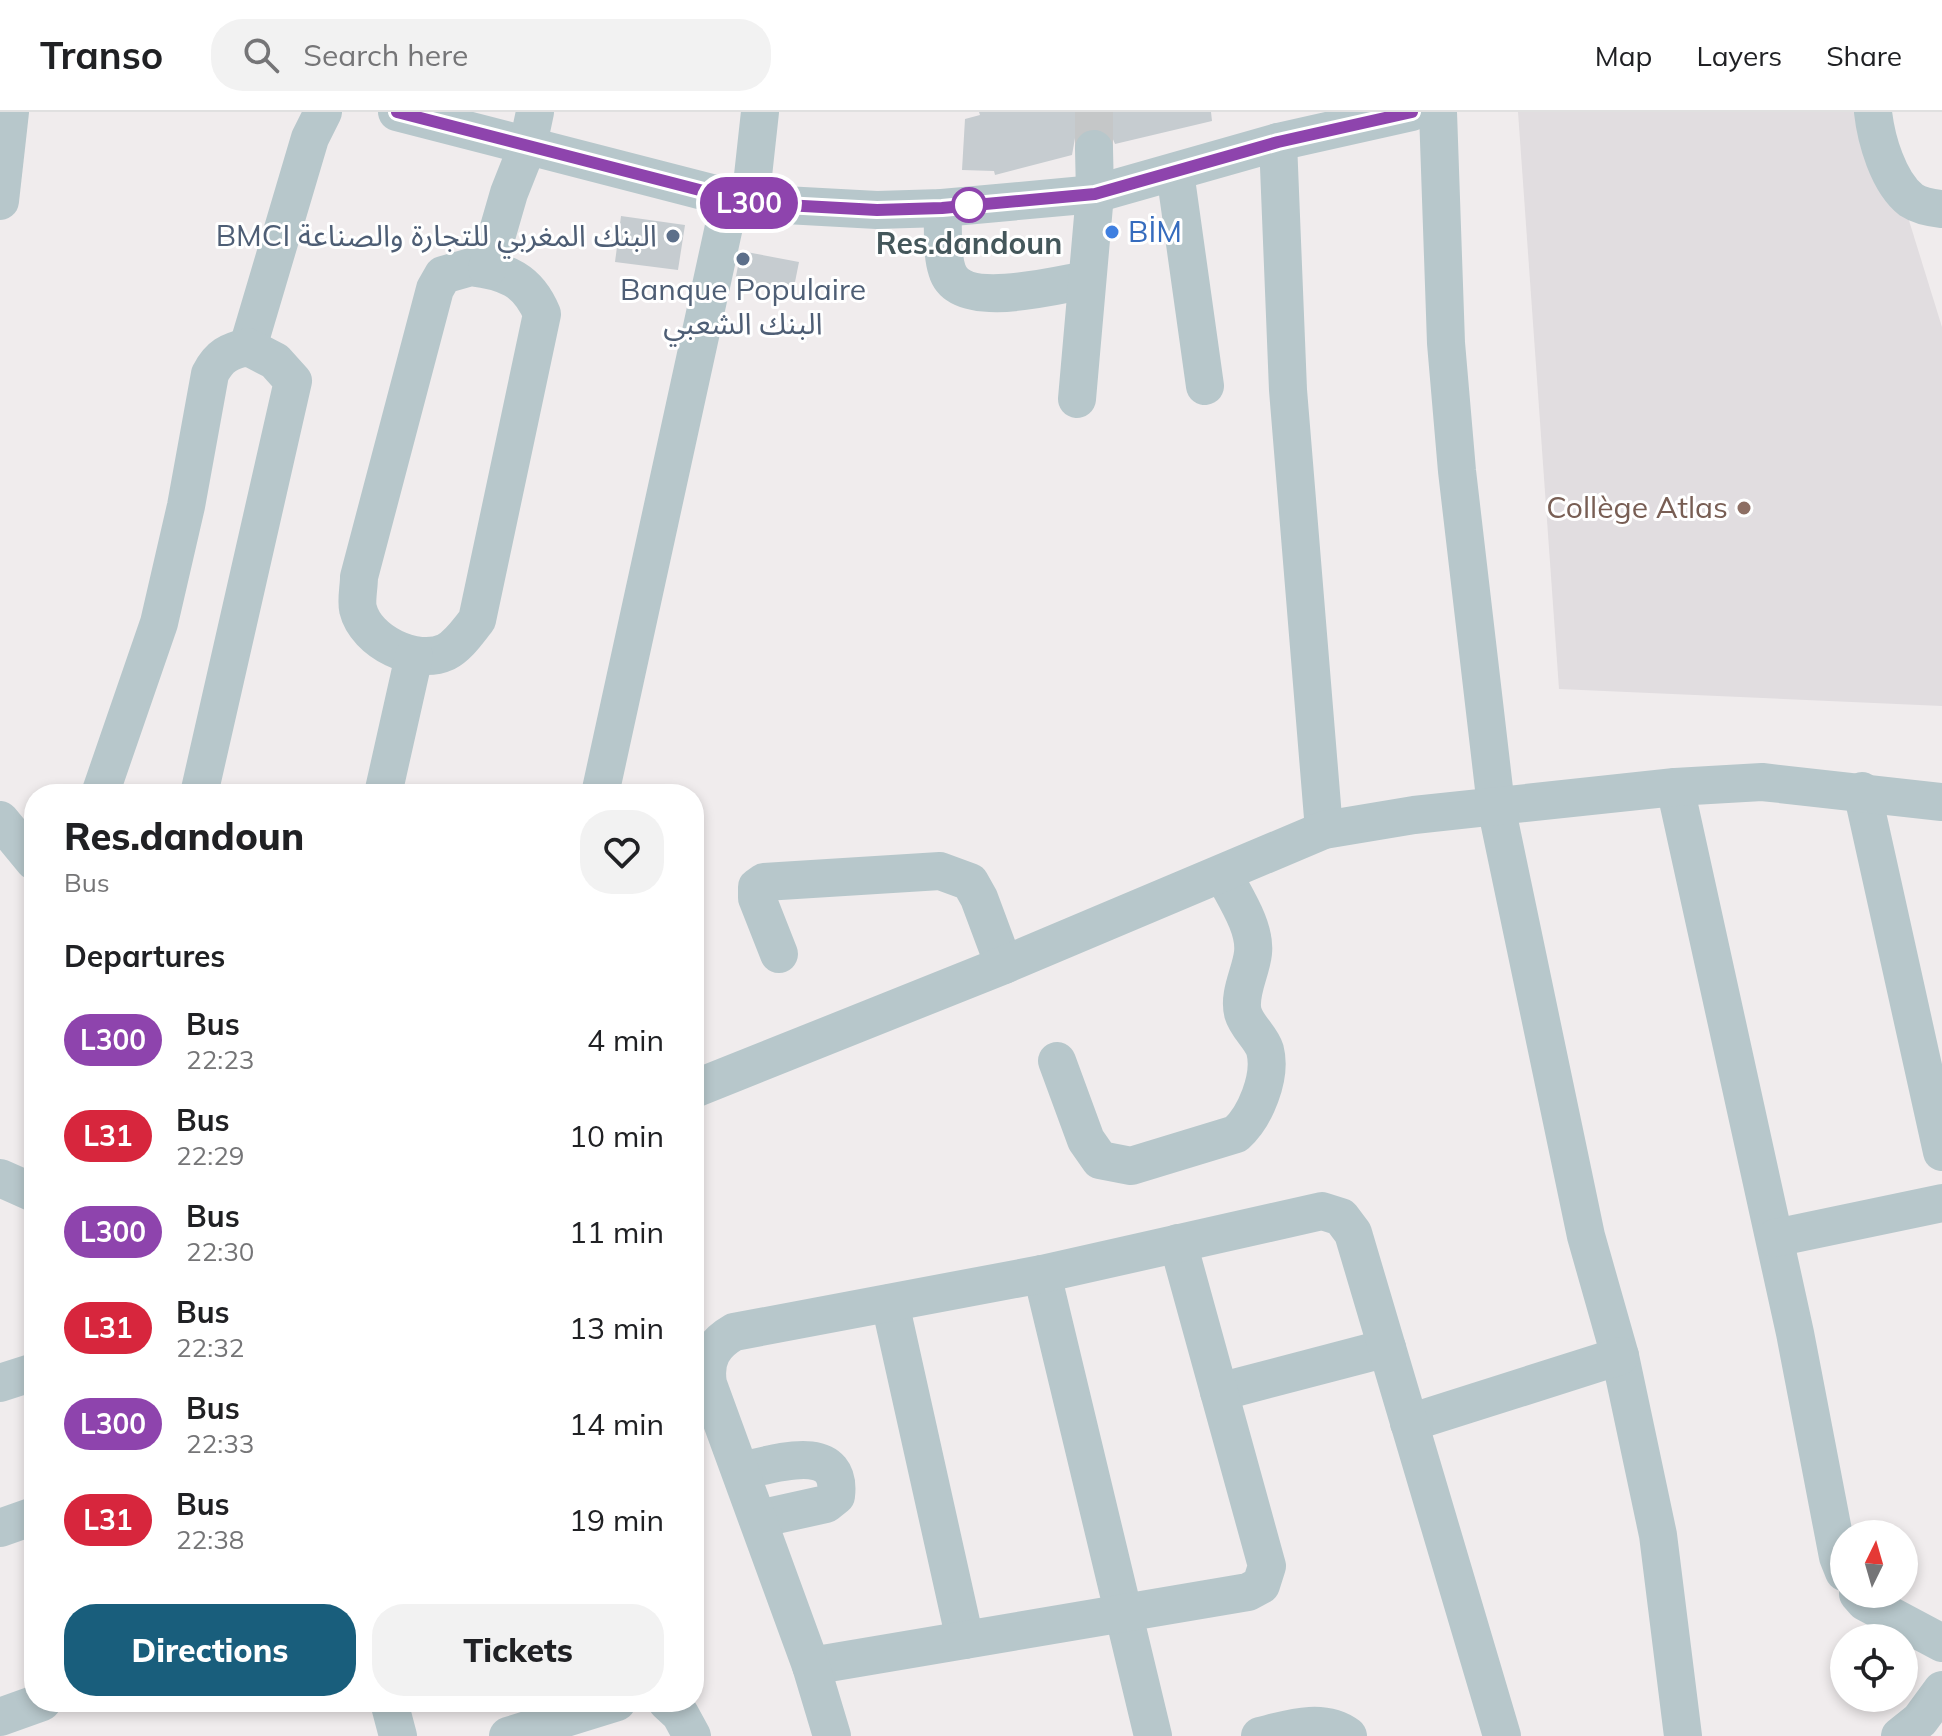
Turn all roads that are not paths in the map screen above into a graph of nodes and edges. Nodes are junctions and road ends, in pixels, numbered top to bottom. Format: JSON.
{"nodes":[{"id":1,"x":10,"y":112,"type":"edge"},
{"id":2,"x":397,"y":112,"type":"edge"},
{"id":3,"x":760,"y":112,"type":"edge"},
{"id":4,"x":1412,"y":112,"type":"edge"},
{"id":5,"x":1438,"y":112,"type":"edge"},
{"id":6,"x":1873,"y":112,"type":"edge"},
{"id":7,"x":312,"y":121,"type":"edge"},
{"id":8,"x":518,"y":127,"type":"edge"},
{"id":9,"x":1294,"y":130,"type":"edge"},
{"id":10,"x":1094,"y":149,"type":"tunnel mouth"},
{"id":11,"x":1175,"y":172,"type":"junction"},
{"id":12,"x":1095,"y":194,"type":"junction"},
{"id":13,"x":0,"y":201,"type":"edge"},
{"id":14,"x":740,"y":201,"type":"junction"},
{"id":15,"x":942,"y":208,"type":"junction"},
{"id":16,"x":1942,"y":209,"type":"edge"},
{"id":17,"x":487,"y":269,"type":"junction"},
{"id":18,"x":1087,"y":280,"type":"junction"},
{"id":19,"x":248,"y":347,"type":"junction"},
{"id":20,"x":1205,"y":386,"type":"dead end"},
{"id":21,"x":1077,"y":399,"type":"dead end"},
{"id":22,"x":414,"y":656,"type":"junction"},
{"id":23,"x":103,"y":784,"type":"edge"},
{"id":24,"x":201,"y":784,"type":"edge"},
{"id":25,"x":385,"y":784,"type":"edge"},
{"id":26,"x":602,"y":784,"type":"edge"},
{"id":27,"x":1675,"y":787,"type":"junction"},
{"id":28,"x":1862,"y":791,"type":"junction"},
{"id":29,"x":1942,"y":802,"type":"edge"},
{"id":30,"x":1496,"y":806,"type":"junction"},
{"id":31,"x":1,"y":822,"type":"edge"},
{"id":32,"x":1324,"y":830,"type":"junction"},
{"id":33,"x":24,"y":849,"type":"edge"},
{"id":34,"x":1223,"y":874,"type":"junction"},
{"id":35,"x":779,"y":954,"type":"dead end"},
{"id":36,"x":1004,"y":965,"type":"junction"},
{"id":37,"x":1057,"y":1061,"type":"dead end"},
{"id":38,"x":704,"y":1085,"type":"edge"},
{"id":39,"x":1942,"y":1152,"type":"edge"},
{"id":40,"x":0,"y":1178,"type":"edge"},
{"id":41,"x":24,"y":1189,"type":"edge"},
{"id":42,"x":1942,"y":1203,"type":"edge"},
{"id":43,"x":1775,"y":1238,"type":"junction"},
{"id":44,"x":1178,"y":1243,"type":"junction"},
{"id":45,"x":1042,"y":1274,"type":"junction"},
{"id":46,"x":890,"y":1303,"type":"junction"},
{"id":47,"x":1387,"y":1348,"type":"junction"},
{"id":48,"x":1620,"y":1356,"type":"junction"},
{"id":49,"x":24,"y":1375,"type":"edge"},
{"id":50,"x":0,"y":1383,"type":"edge"},
{"id":51,"x":1219,"y":1392,"type":"junction"},
{"id":52,"x":1409,"y":1423,"type":"junction"},
{"id":53,"x":741,"y":1471,"type":"junction"},
{"id":54,"x":758,"y":1519,"type":"junction"},
{"id":55,"x":24,"y":1520,"type":"edge"},
{"id":56,"x":1831,"y":1520,"type":"edge"},
{"id":57,"x":0,"y":1528,"type":"edge"},
{"id":58,"x":1876,"y":1608,"type":"edge"},
{"id":59,"x":1123,"y":1615,"type":"junction"},
{"id":60,"x":965,"y":1640,"type":"junction"},
{"id":61,"x":1942,"y":1643,"type":"edge"},
{"id":62,"x":811,"y":1666,"type":"junction"},
{"id":63,"x":1942,"y":1690,"type":"edge"},
{"id":64,"x":24,"y":1708,"type":"edge"},
{"id":65,"x":392,"y":1712,"type":"edge"},
{"id":66,"x":585,"y":1712,"type":"edge"},
{"id":67,"x":678,"y":1712,"type":"edge"},
{"id":68,"x":0,"y":1717,"type":"edge"},
{"id":69,"x":398,"y":1736,"type":"edge"},
{"id":70,"x":508,"y":1736,"type":"edge"},
{"id":71,"x":692,"y":1736,"type":"edge"},
{"id":72,"x":832,"y":1736,"type":"edge"},
{"id":73,"x":1153,"y":1736,"type":"edge"},
{"id":74,"x":1260,"y":1736,"type":"edge"},
{"id":75,"x":1348,"y":1736,"type":"edge"},
{"id":76,"x":1502,"y":1736,"type":"edge"},
{"id":77,"x":1683,"y":1736,"type":"edge"},
{"id":78,"x":1900,"y":1736,"type":"edge"}],
"edges":[{"from":1,"to":13,"type":"street"},
{"from":2,"to":8,"type":"street"},
{"from":3,"to":14,"type":"street"},
{"from":4,"to":9,"type":"street"},
{"from":5,"to":30,"type":"street"},
{"from":6,"to":16,"type":"street"},
{"from":7,"to":19,"type":"street"},
{"from":8,"to":14,"type":"street"},
{"from":8,"to":17,"type":"street"},
{"from":9,"to":11,"type":"street"},
{"from":9,"to":32,"type":"street"},
{"from":10,"to":12,"type":"street"},
{"from":11,"to":12,"type":"street"},
{"from":11,"to":20,"type":"street"},
{"from":12,"to":15,"type":"street"},
{"from":12,"to":18,"type":"street"},
{"from":14,"to":15,"type":"street"},
{"from":14,"to":26,"type":"street"},
{"from":15,"to":18,"type":"street"},
{"from":17,"to":22,"type":"street"},
{"from":17,"to":22,"type":"street"},
{"from":18,"to":21,"type":"street"},
{"from":19,"to":23,"type":"street"},
{"from":19,"to":24,"type":"street"},
{"from":22,"to":25,"type":"street"},
{"from":27,"to":28,"type":"street"},
{"from":27,"to":30,"type":"street"},
{"from":27,"to":43,"type":"street"},
{"from":28,"to":29,"type":"street"},
{"from":28,"to":39,"type":"street"},
{"from":30,"to":32,"type":"street"},
{"from":30,"to":48,"type":"street"},
{"from":31,"to":33,"type":"street"},
{"from":32,"to":34,"type":"street"},
{"from":34,"to":36,"type":"street"},
{"from":34,"to":37,"type":"street"},
{"from":35,"to":36,"type":"street"},
{"from":36,"to":38,"type":"street"},
{"from":40,"to":41,"type":"street"},
{"from":42,"to":43,"type":"street"},
{"from":43,"to":56,"type":"street"},
{"from":44,"to":45,"type":"street"},
{"from":44,"to":47,"type":"street"},
{"from":44,"to":51,"type":"street"},
{"from":45,"to":46,"type":"street"},
{"from":45,"to":59,"type":"street"},
{"from":46,"to":53,"type":"street"},
{"from":46,"to":60,"type":"street"},
{"from":47,"to":51,"type":"street"},
{"from":47,"to":52,"type":"street"},
{"from":48,"to":52,"type":"street"},
{"from":48,"to":77,"type":"street"},
{"from":49,"to":50,"type":"street"},
{"from":51,"to":59,"type":"street"},
{"from":52,"to":76,"type":"street"},
{"from":53,"to":54,"type":"street"},
{"from":53,"to":54,"type":"street"},
{"from":54,"to":62,"type":"street"},
{"from":55,"to":57,"type":"street"},
{"from":58,"to":61,"type":"street"},
{"from":59,"to":60,"type":"street"},
{"from":59,"to":73,"type":"street"},
{"from":60,"to":62,"type":"street"},
{"from":62,"to":72,"type":"street"},
{"from":63,"to":78,"type":"street"},
{"from":64,"to":68,"type":"street"},
{"from":65,"to":69,"type":"street"},
{"from":66,"to":70,"type":"street"},
{"from":67,"to":71,"type":"street"},
{"from":74,"to":75,"type":"street"}]}
